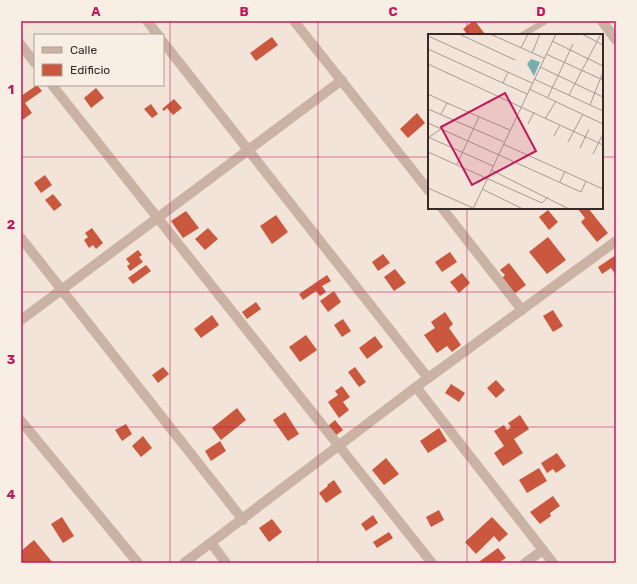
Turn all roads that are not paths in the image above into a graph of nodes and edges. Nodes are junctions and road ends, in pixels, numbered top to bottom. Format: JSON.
{"nodes":[{"id":1,"x":147,"y":21,"type":"edge"},
{"id":2,"x":294,"y":21,"type":"edge"},
{"id":3,"x":546,"y":21,"type":"edge"},
{"id":4,"x":602,"y":21,"type":"edge"},
{"id":5,"x":157,"y":34,"type":"edge"},
{"id":6,"x":524,"y":34,"type":"edge"},
{"id":7,"x":616,"y":40,"type":"edge"},
{"id":8,"x":164,"y":43,"type":"edge"},
{"id":9,"x":21,"y":45,"type":"edge"},
{"id":10,"x":34,"y":62,"type":"edge"},
{"id":11,"x":342,"y":80,"type":"junction"},
{"id":12,"x":53,"y":86,"type":"edge"},
{"id":13,"x":248,"y":150,"type":"junction"},
{"id":14,"x":428,"y":190,"type":"edge"},
{"id":15,"x":443,"y":209,"type":"edge"},
{"id":16,"x":157,"y":218,"type":"junction"},
{"id":17,"x":21,"y":238,"type":"edge"},
{"id":18,"x":616,"y":241,"type":"edge"},
{"id":19,"x":62,"y":289,"type":"junction"},
{"id":20,"x":522,"y":310,"type":"junction"},
{"id":21,"x":21,"y":320,"type":"edge"},
{"id":22,"x":428,"y":378,"type":"junction"},
{"id":23,"x":416,"y":387,"type":"junction"},
{"id":24,"x":21,"y":421,"type":"edge"},
{"id":25,"x":339,"y":446,"type":"junction"},
{"id":26,"x":243,"y":520,"type":"junction"},
{"id":27,"x":211,"y":543,"type":"junction"},
{"id":28,"x":543,"y":550,"type":"junction"},
{"id":29,"x":138,"y":563,"type":"edge"},
{"id":30,"x":184,"y":563,"type":"edge"},
{"id":31,"x":226,"y":563,"type":"edge"},
{"id":32,"x":432,"y":563,"type":"edge"},
{"id":33,"x":525,"y":563,"type":"edge"},
{"id":34,"x":553,"y":563,"type":"edge"}],
"edges":[{"from":1,"to":5,"type":"street"},
{"from":2,"to":11,"type":"street"},
{"from":3,"to":6,"type":"lane"},
{"from":4,"to":7,"type":"street"},
{"from":8,"to":13,"type":"street"},
{"from":9,"to":10,"type":"street"},
{"from":11,"to":13,"type":"street"},
{"from":11,"to":14,"type":"street"},
{"from":12,"to":16,"type":"street"},
{"from":13,"to":16,"type":"street"},
{"from":13,"to":22,"type":"street"},
{"from":15,"to":20,"type":"street"},
{"from":16,"to":19,"type":"street"},
{"from":16,"to":25,"type":"street"},
{"from":17,"to":19,"type":"street"},
{"from":18,"to":20,"type":"street"},
{"from":19,"to":21,"type":"street"},
{"from":19,"to":26,"type":"street"},
{"from":20,"to":22,"type":"street"},
{"from":22,"to":23,"type":"street"},
{"from":23,"to":25,"type":"street"},
{"from":23,"to":28,"type":"street"},
{"from":24,"to":29,"type":"street"},
{"from":25,"to":26,"type":"street"},
{"from":25,"to":32,"type":"street"},
{"from":26,"to":27,"type":"street"},
{"from":27,"to":30,"type":"street"},
{"from":27,"to":31,"type":"street"},
{"from":28,"to":33,"type":"street"},
{"from":28,"to":34,"type":"street"}]}
